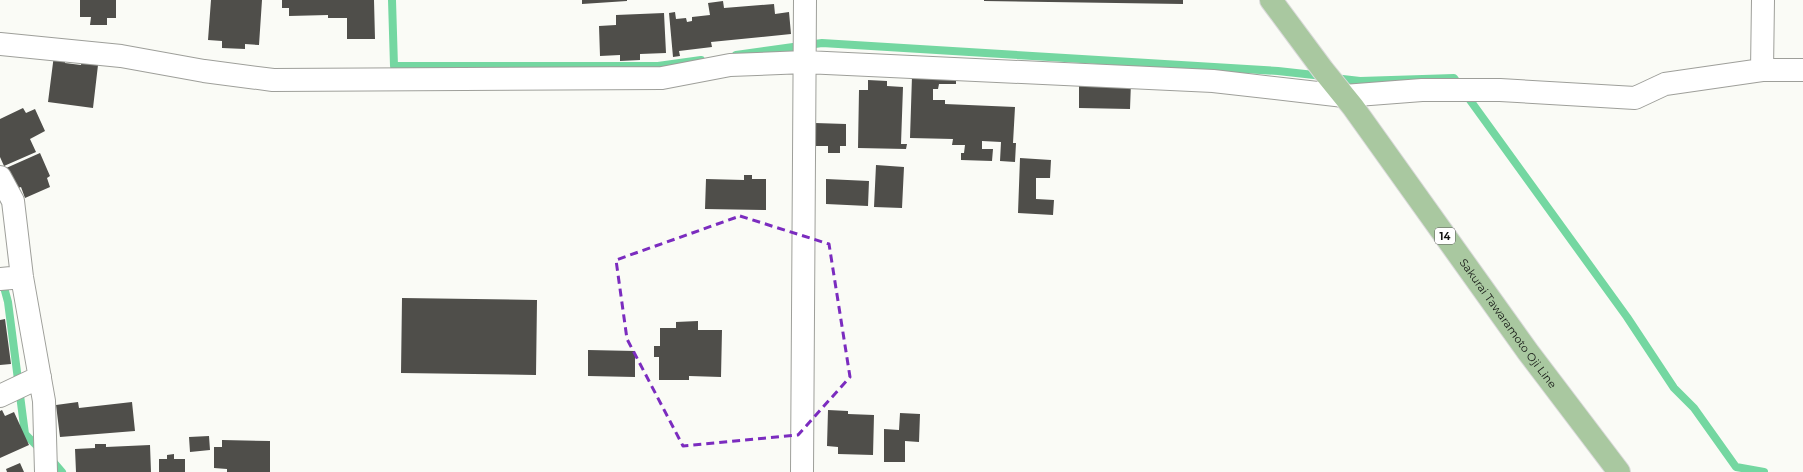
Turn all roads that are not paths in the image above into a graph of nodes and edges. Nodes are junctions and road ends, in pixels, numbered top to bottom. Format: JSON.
{"nodes":[{"id":1,"x":806,"y":0,"type":"edge"},
{"id":2,"x":1272,"y":0,"type":"edge"},
{"id":3,"x":1763,"y":0,"type":"edge"},
{"id":4,"x":0,"y":44,"type":"edge"},
{"id":5,"x":805,"y":62,"type":"junction"},
{"id":6,"x":1762,"y":70,"type":"junction"},
{"id":7,"x":1803,"y":70,"type":"edge"},
{"id":8,"x":1344,"y":96,"type":"junction"},
{"id":9,"x":0,"y":177,"type":"edge"},
{"id":10,"x":22,"y":277,"type":"junction"},
{"id":11,"x":0,"y":279,"type":"edge"},
{"id":12,"x":40,"y":377,"type":"junction"},
{"id":13,"x":0,"y":396,"type":"edge"},
{"id":14,"x":46,"y":472,"type":"edge"},
{"id":15,"x":802,"y":472,"type":"edge"},
{"id":16,"x":1618,"y":472,"type":"edge"}],
"edges":[{"from":1,"to":5,"type":"street"},
{"from":2,"to":8,"type":"main road","name":"Sakurai Tawaramoto Oji Line","number":"14"},
{"from":3,"to":6,"type":"street"},
{"from":4,"to":5,"type":"street"},
{"from":5,"to":8,"type":"street"},
{"from":5,"to":15,"type":"street"},
{"from":6,"to":7,"type":"street"},
{"from":6,"to":8,"type":"street"},
{"from":8,"to":16,"type":"main road","name":"Sakurai Tawaramoto Oji Line","number":"14"},
{"from":9,"to":10,"type":"street"},
{"from":10,"to":11,"type":"street"},
{"from":10,"to":12,"type":"street"},
{"from":12,"to":13,"type":"street"},
{"from":12,"to":14,"type":"street"}]}
